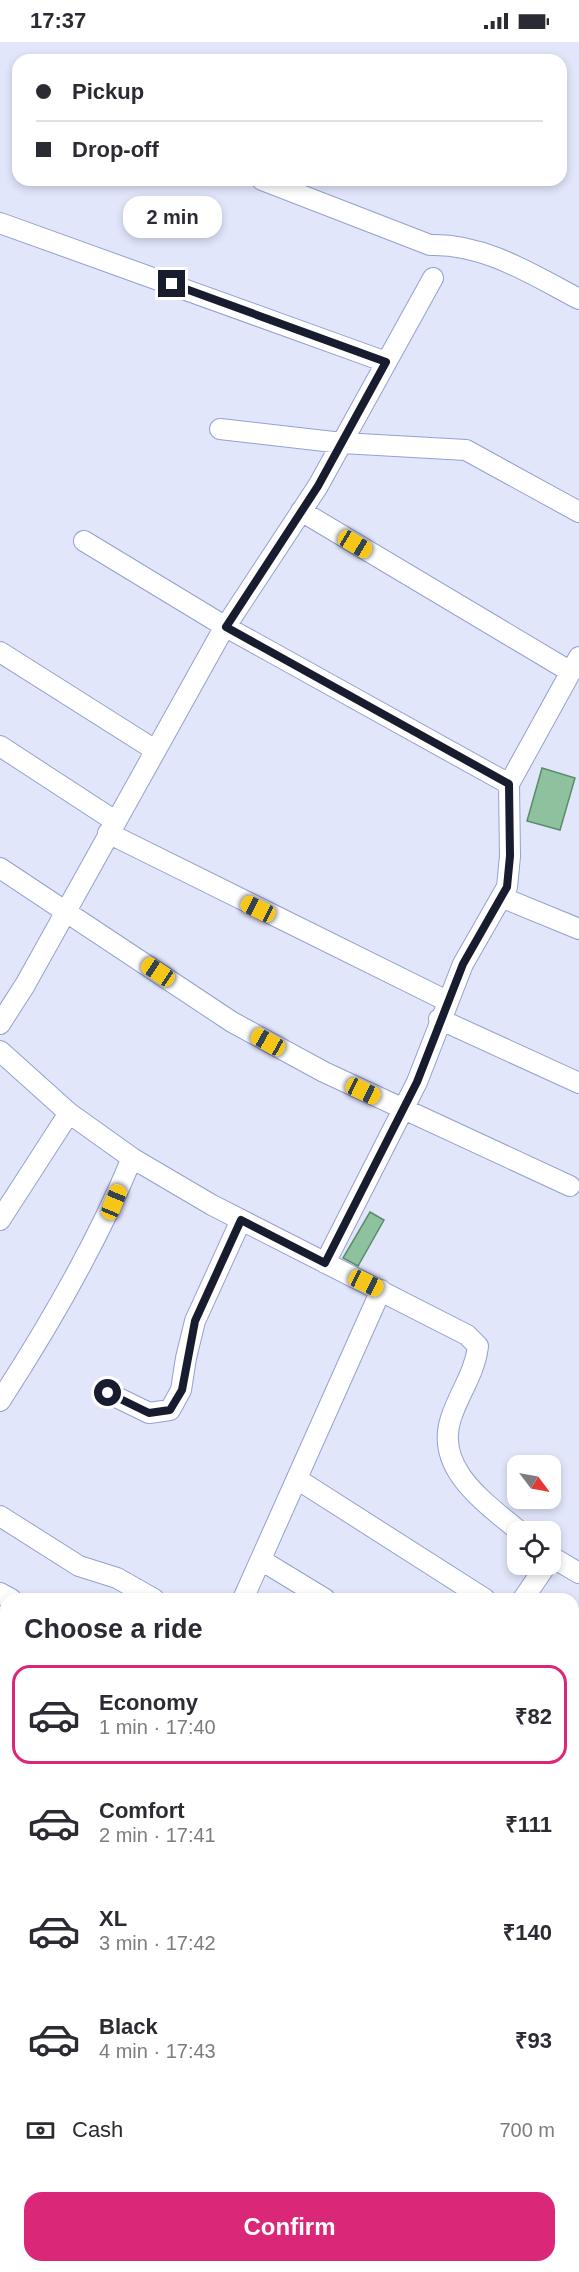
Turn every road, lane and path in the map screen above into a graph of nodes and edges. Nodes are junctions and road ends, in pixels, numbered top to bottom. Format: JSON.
{"nodes":[{"id":1,"x":278,"y":186,"type":"edge"},
{"id":2,"x":0,"y":223,"type":"edge"},
{"id":3,"x":433,"y":278,"type":"dead end"},
{"id":4,"x":579,"y":299,"type":"edge"},
{"id":5,"x":386,"y":362,"type":"junction"},
{"id":6,"x":220,"y":429,"type":"dead end"},
{"id":7,"x":342,"y":443,"type":"junction"},
{"id":8,"x":301,"y":511,"type":"junction"},
{"id":9,"x":579,"y":512,"type":"edge"},
{"id":10,"x":84,"y":541,"type":"dead end"},
{"id":11,"x":226,"y":627,"type":"junction"},
{"id":12,"x":0,"y":652,"type":"edge"},
{"id":13,"x":575,"y":664,"type":"edge"},
{"id":14,"x":0,"y":746,"type":"edge"},
{"id":15,"x":155,"y":750,"type":"junction"},
{"id":16,"x":509,"y":784,"type":"junction"},
{"id":17,"x":112,"y":827,"type":"junction"},
{"id":18,"x":0,"y":868,"type":"edge"},
{"id":19,"x":501,"y":897,"type":"junction"},
{"id":20,"x":66,"y":910,"type":"junction"},
{"id":21,"x":579,"y":929,"type":"edge"},
{"id":22,"x":447,"y":1001,"type":"junction"},
{"id":23,"x":440,"y":1019,"type":"junction"},
{"id":24,"x":0,"y":1024,"type":"edge"},
{"id":25,"x":0,"y":1051,"type":"edge"},
{"id":26,"x":579,"y":1083,"type":"edge"},
{"id":27,"x":402,"y":1109,"type":"junction"},
{"id":28,"x":69,"y":1113,"type":"junction"},
{"id":29,"x":132,"y":1158,"type":"junction"},
{"id":30,"x":570,"y":1186,"type":"dead end"},
{"id":31,"x":0,"y":1220,"type":"edge"},
{"id":32,"x":241,"y":1220,"type":"junction"},
{"id":33,"x":325,"y":1263,"type":"junction"},
{"id":34,"x":381,"y":1290,"type":"junction"},
{"id":35,"x":108,"y":1393,"type":"dead end"},
{"id":36,"x":0,"y":1401,"type":"edge"},
{"id":37,"x":297,"y":1479,"type":"junction"},
{"id":38,"x":0,"y":1516,"type":"edge"},
{"id":39,"x":507,"y":1521,"type":"edge"},
{"id":40,"x":261,"y":1560,"type":"junction"},
{"id":41,"x":561,"y":1565,"type":"edge"},
{"id":42,"x":579,"y":1574,"type":"edge"},
{"id":43,"x":540,"y":1575,"type":"edge"},
{"id":44,"x":143,"y":1593,"type":"edge"},
{"id":45,"x":246,"y":1593,"type":"edge"},
{"id":46,"x":316,"y":1593,"type":"edge"},
{"id":47,"x":476,"y":1593,"type":"edge"},
{"id":48,"x":527,"y":1593,"type":"edge"}],
"edges":[{"from":1,"to":4,"type":"street"},
{"from":2,"to":5,"type":"street"},
{"from":3,"to":5,"type":"street"},
{"from":5,"to":7,"type":"street"},
{"from":6,"to":7,"type":"street"},
{"from":7,"to":8,"type":"street"},
{"from":7,"to":9,"type":"street"},
{"from":8,"to":11,"type":"street"},
{"from":8,"to":13,"type":"street"},
{"from":10,"to":11,"type":"street"},
{"from":11,"to":15,"type":"street"},
{"from":11,"to":16,"type":"street"},
{"from":12,"to":15,"type":"street"},
{"from":13,"to":16,"type":"street"},
{"from":14,"to":17,"type":"street"},
{"from":15,"to":17,"type":"street"},
{"from":16,"to":19,"type":"street"},
{"from":17,"to":20,"type":"street"},
{"from":17,"to":22,"type":"street"},
{"from":18,"to":20,"type":"street"},
{"from":19,"to":21,"type":"street"},
{"from":19,"to":22,"type":"street"},
{"from":20,"to":24,"type":"street"},
{"from":20,"to":27,"type":"street"},
{"from":22,"to":23,"type":"street"},
{"from":23,"to":26,"type":"street"},
{"from":23,"to":27,"type":"street"},
{"from":25,"to":28,"type":"street"},
{"from":27,"to":30,"type":"street"},
{"from":27,"to":33,"type":"street"},
{"from":28,"to":29,"type":"street"},
{"from":28,"to":31,"type":"street"},
{"from":29,"to":32,"type":"street"},
{"from":29,"to":36,"type":"street"},
{"from":32,"to":33,"type":"street"},
{"from":32,"to":35,"type":"street"},
{"from":33,"to":34,"type":"street"},
{"from":34,"to":37,"type":"street"},
{"from":34,"to":39,"type":"street"},
{"from":37,"to":40,"type":"street"},
{"from":37,"to":47,"type":"street"},
{"from":38,"to":44,"type":"street"},
{"from":40,"to":45,"type":"street"},
{"from":40,"to":46,"type":"street"},
{"from":41,"to":42,"type":"street"},
{"from":43,"to":48,"type":"street"}]}
